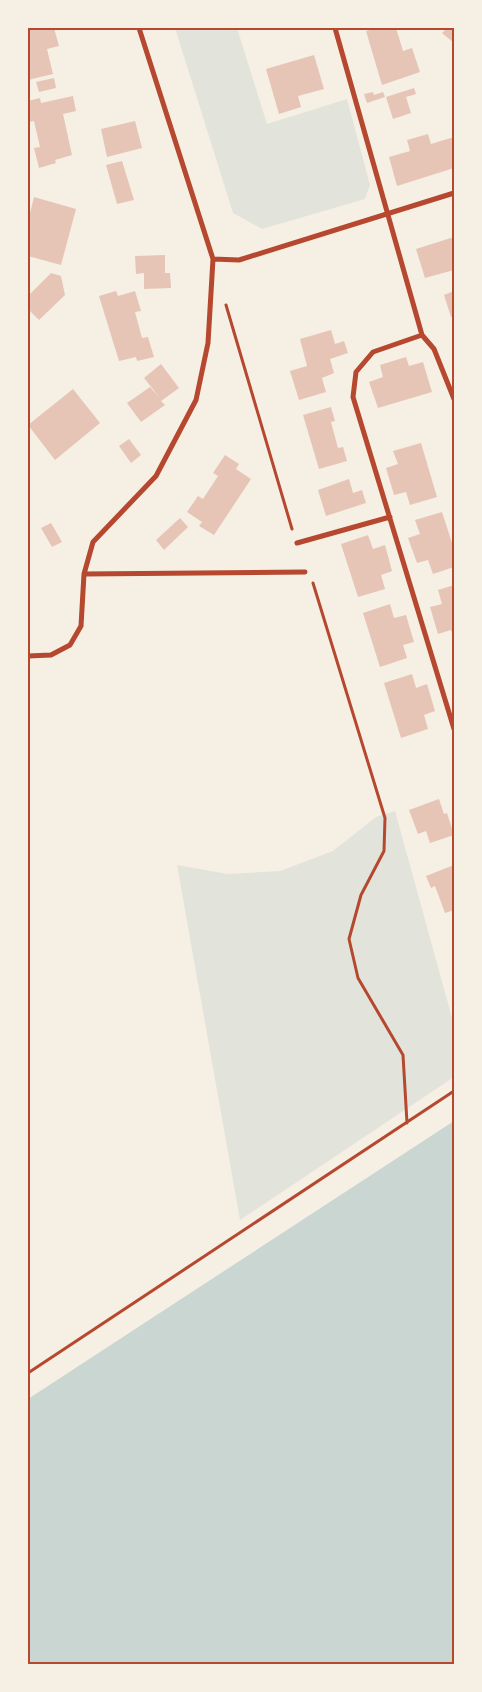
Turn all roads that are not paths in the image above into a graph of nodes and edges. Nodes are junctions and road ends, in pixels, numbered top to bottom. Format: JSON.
{"nodes":[{"id":1,"x":139,"y":28,"type":"edge"},
{"id":2,"x":334,"y":28,"type":"edge"},
{"id":3,"x":454,"y":193,"type":"edge"},
{"id":4,"x":388,"y":215,"type":"junction"},
{"id":5,"x":213,"y":259,"type":"junction"},
{"id":6,"x":422,"y":335,"type":"junction"},
{"id":7,"x":454,"y":399,"type":"edge"},
{"id":8,"x":390,"y":517,"type":"junction"},
{"id":9,"x":297,"y":543,"type":"road end"},
{"id":10,"x":305,"y":572,"type":"road end"},
{"id":11,"x":84,"y":574,"type":"junction"},
{"id":12,"x":28,"y":656,"type":"edge"},
{"id":13,"x":454,"y":729,"type":"edge"}],
"edges":[{"from":1,"to":5,"type":"street"},
{"from":2,"to":4,"type":"street"},
{"from":3,"to":4,"type":"street"},
{"from":4,"to":5,"type":"street"},
{"from":4,"to":6,"type":"street"},
{"from":5,"to":11,"type":"street"},
{"from":6,"to":7,"type":"street"},
{"from":6,"to":8,"type":"street"},
{"from":8,"to":9,"type":"street"},
{"from":8,"to":13,"type":"street"},
{"from":10,"to":11,"type":"street"},
{"from":11,"to":12,"type":"street"}]}
